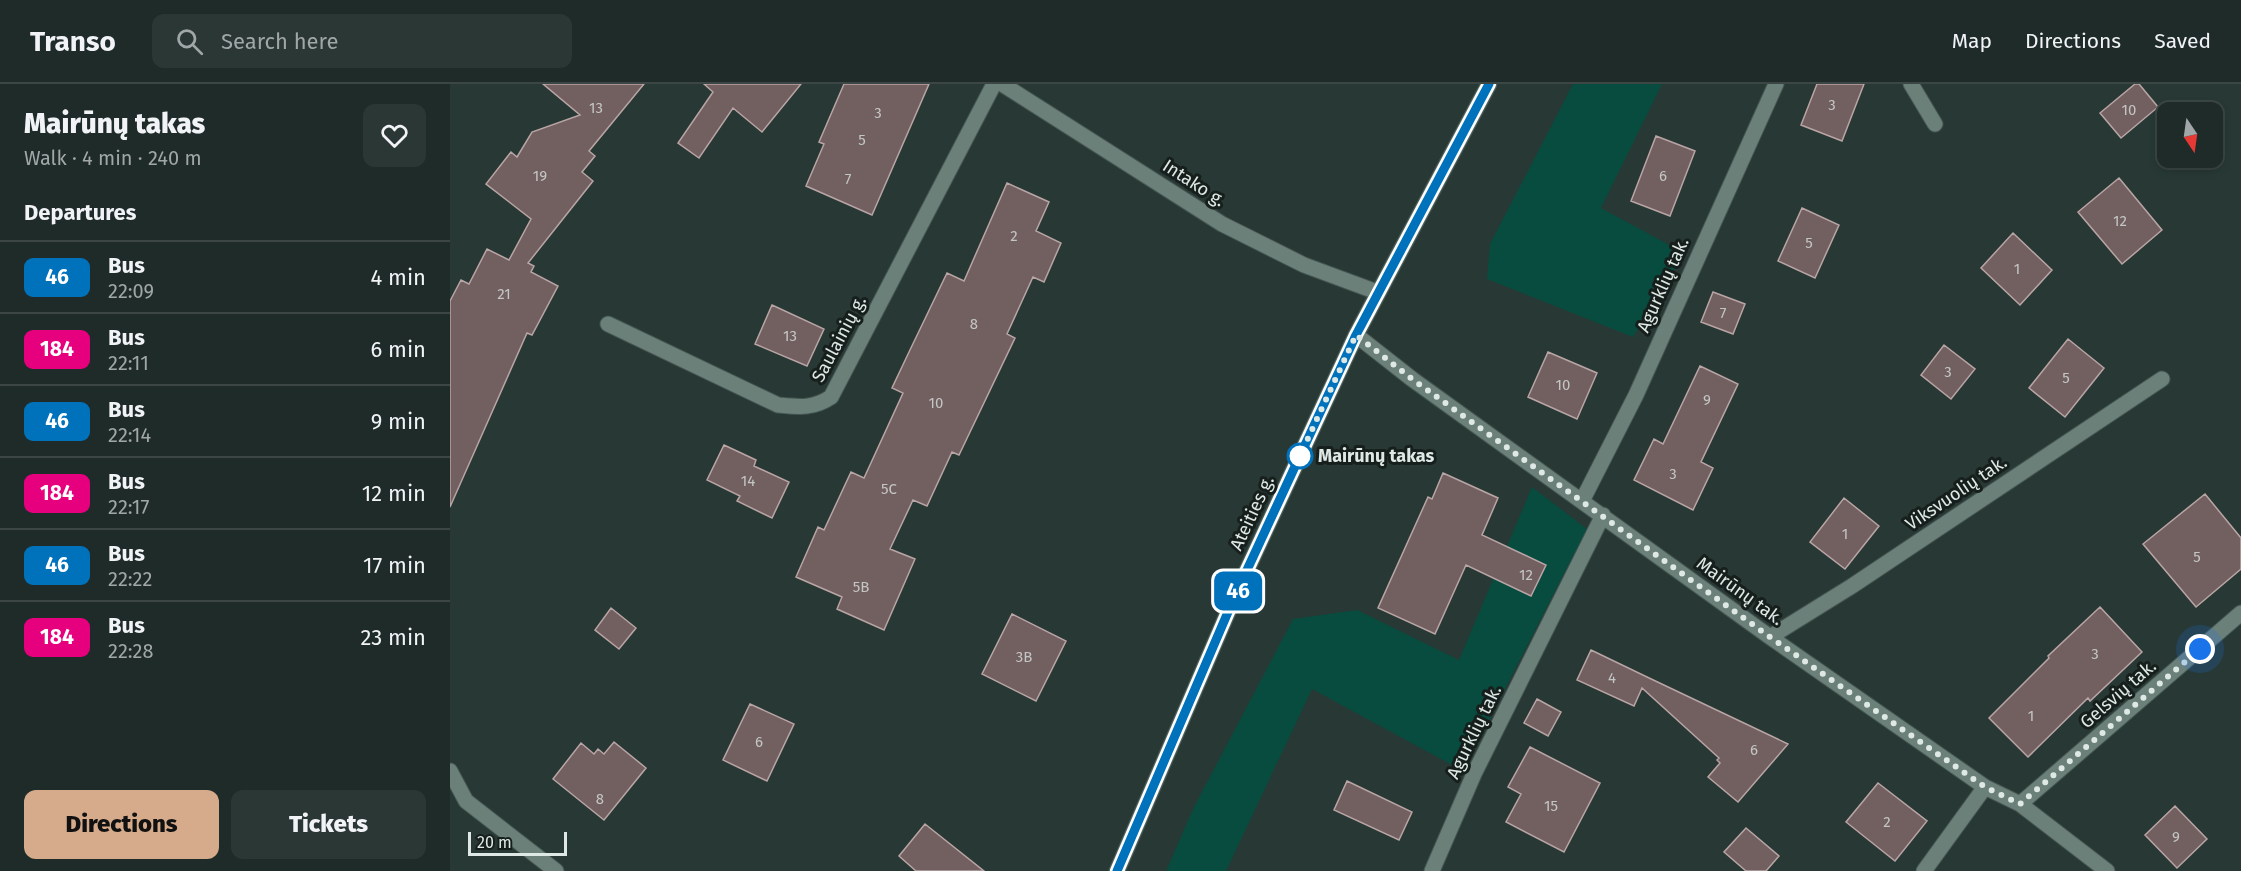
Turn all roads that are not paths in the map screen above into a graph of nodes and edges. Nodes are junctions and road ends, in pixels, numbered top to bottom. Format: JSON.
{"nodes":[{"id":1,"x":994,"y":84,"type":"edge"},
{"id":2,"x":1002,"y":84,"type":"edge"},
{"id":3,"x":1489,"y":84,"type":"edge"},
{"id":4,"x":1776,"y":84,"type":"edge"},
{"id":5,"x":1911,"y":84,"type":"edge"},
{"id":6,"x":1935,"y":124,"type":"dead end"},
{"id":7,"x":1377,"y":292,"type":"junction"},
{"id":8,"x":608,"y":324,"type":"dead end"},
{"id":9,"x":1356,"y":335,"type":"junction"},
{"id":10,"x":2162,"y":379,"type":"dead end"},
{"id":11,"x":1582,"y":501,"type":"junction"},
{"id":12,"x":1603,"y":515,"type":"junction"},
{"id":13,"x":2241,"y":613,"type":"edge"},
{"id":14,"x":1770,"y":637,"type":"junction"},
{"id":15,"x":450,"y":771,"type":"edge"},
{"id":16,"x":1985,"y":787,"type":"junction"},
{"id":17,"x":2020,"y":804,"type":"junction"},
{"id":18,"x":556,"y":871,"type":"edge"},
{"id":19,"x":1117,"y":871,"type":"edge"},
{"id":20,"x":1432,"y":871,"type":"edge"},
{"id":21,"x":1924,"y":871,"type":"edge"},
{"id":22,"x":2107,"y":871,"type":"edge"}],
"edges":[{"from":1,"to":8,"type":"street","name":"Saulainių g."},
{"from":2,"to":7,"type":"street","name":"Intako g."},
{"from":3,"to":7,"type":"street","name":"Ateities g."},
{"from":4,"to":11,"type":"street","name":"Agurklių tak."},
{"from":5,"to":6,"type":"street"},
{"from":7,"to":9,"type":"street","name":"Ateities g."},
{"from":9,"to":11,"type":"street","name":"Mairūnų tak."},
{"from":9,"to":19,"type":"street","name":"Ateities g."},
{"from":10,"to":14,"type":"street","name":"Viksvuolių tak."},
{"from":11,"to":12,"type":"street","name":"Mairūnų tak."},
{"from":12,"to":14,"type":"street","name":"Mairūnų tak."},
{"from":12,"to":20,"type":"street","name":"Agurklių tak."},
{"from":13,"to":17,"type":"street","name":"Gelsvių tak."},
{"from":14,"to":16,"type":"street","name":"Mairūnų tak."},
{"from":15,"to":18,"type":"street"},
{"from":16,"to":17,"type":"street","name":"Mairūnų tak."},
{"from":16,"to":21,"type":"street"},
{"from":17,"to":22,"type":"street","name":"Mairūnų tak."}]}
